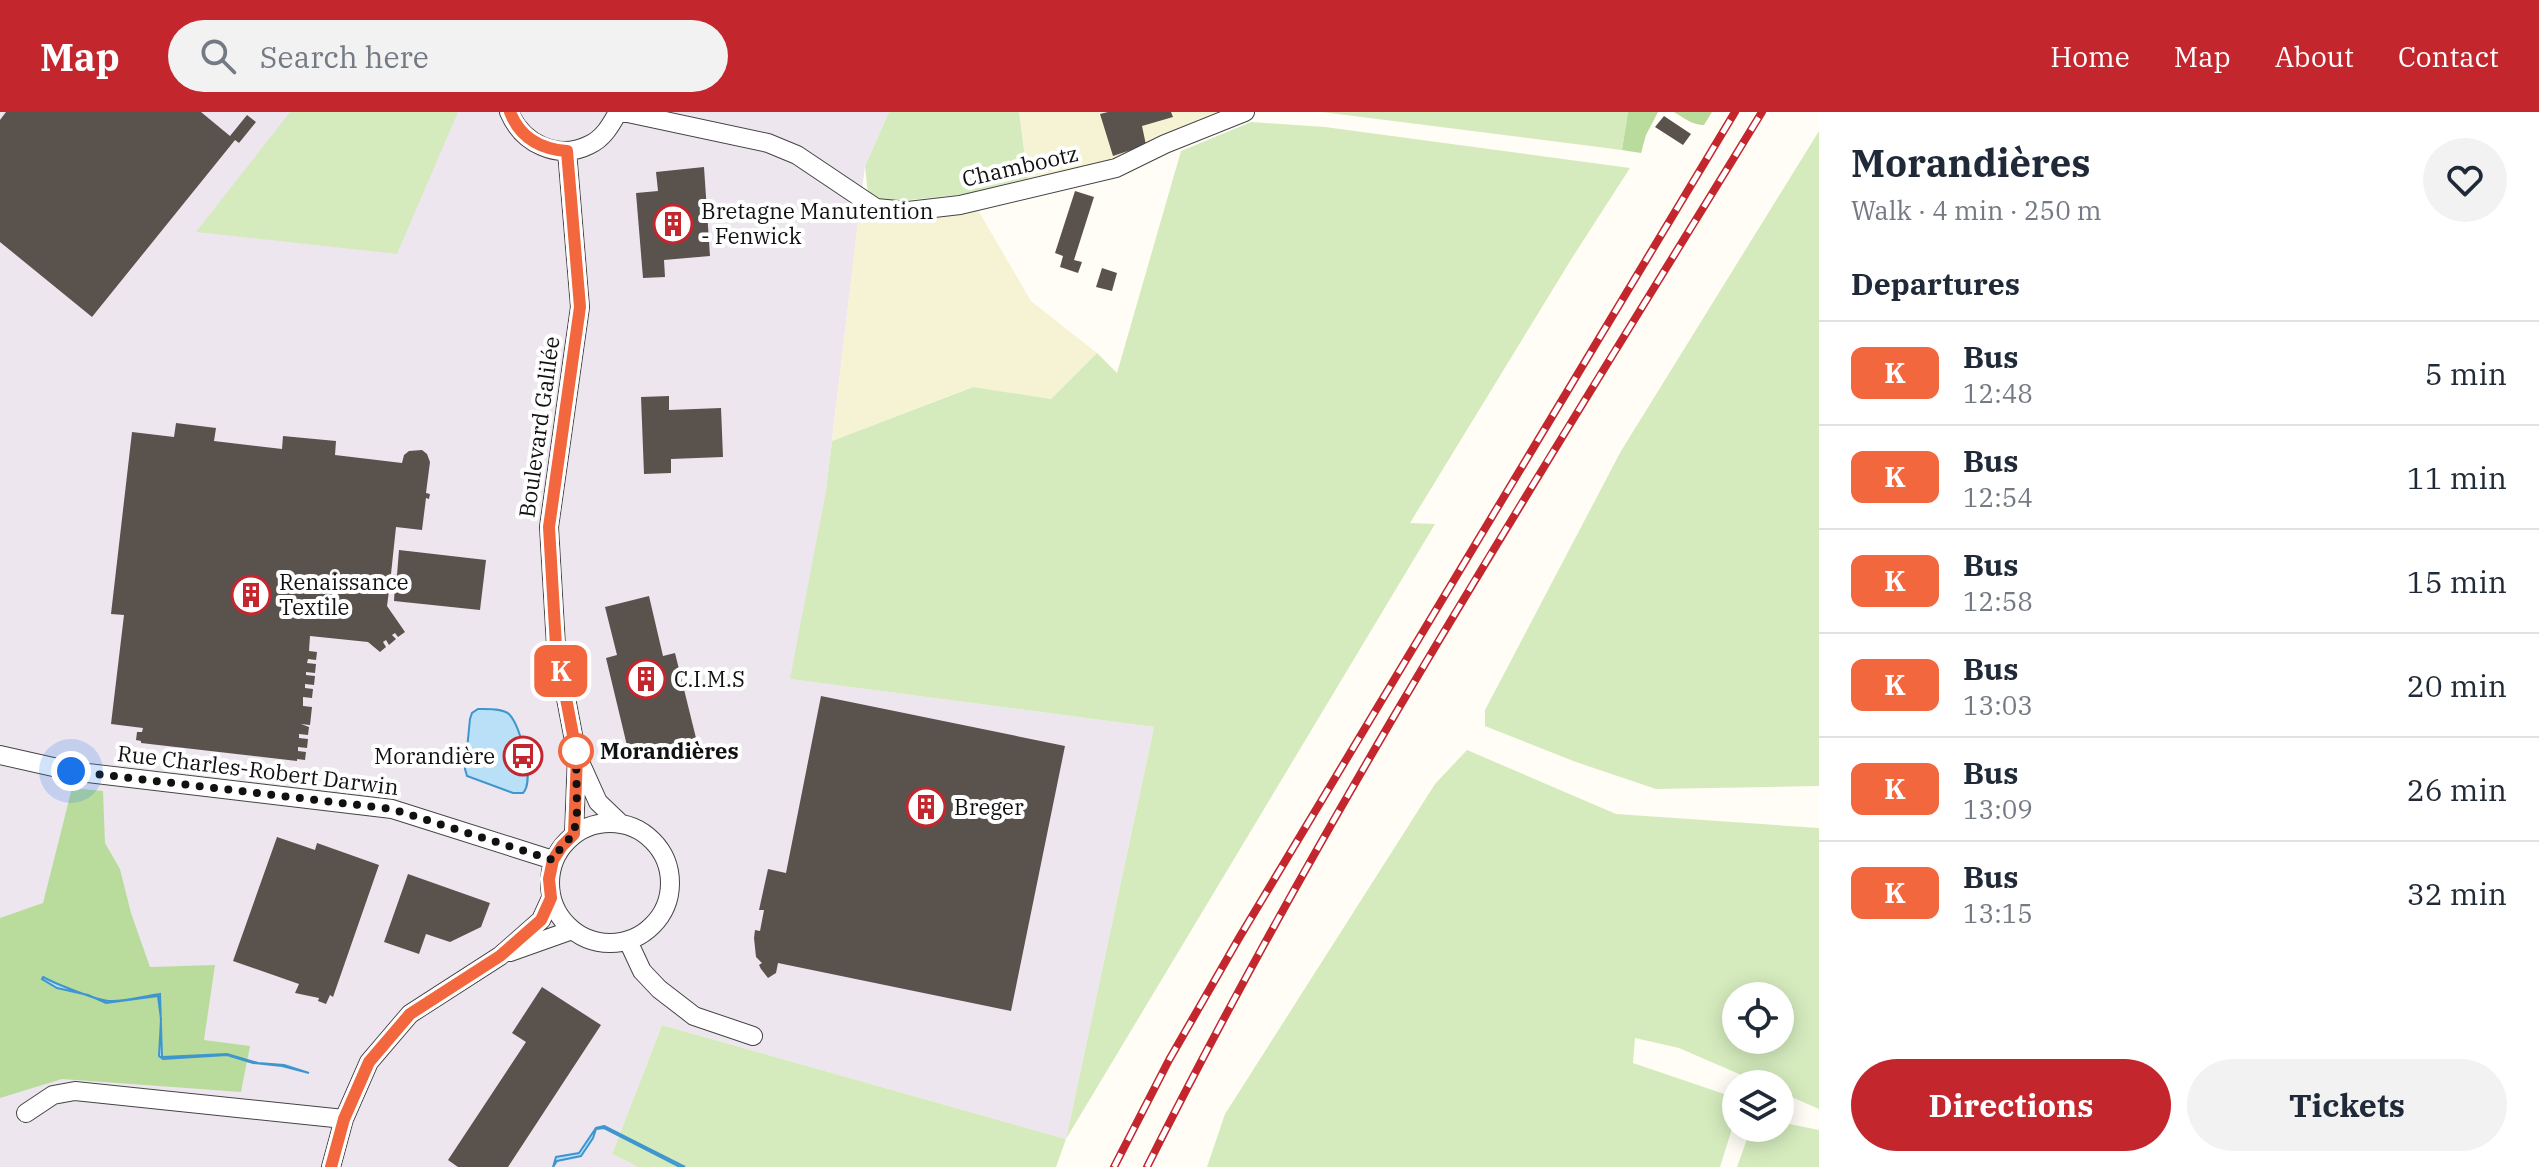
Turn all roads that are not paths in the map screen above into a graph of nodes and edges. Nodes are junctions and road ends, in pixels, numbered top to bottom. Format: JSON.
{"nodes":[{"id":1,"x":509,"y":112,"type":"edge"},
{"id":2,"x":621,"y":112,"type":"edge"},
{"id":3,"x":1245,"y":112,"type":"edge"},
{"id":4,"x":567,"y":151,"type":"junction"},
{"id":5,"x":0,"y":755,"type":"edge"},
{"id":6,"x":577,"y":756,"type":"junction"},
{"id":7,"x":620,"y":823,"type":"junction"},
{"id":8,"x":574,"y":834,"type":"junction"},
{"id":9,"x":553,"y":860,"type":"junction"},
{"id":10,"x":551,"y":898,"type":"junction"},
{"id":11,"x":572,"y":930,"type":"junction"},
{"id":12,"x":628,"y":941,"type":"junction"},
{"id":13,"x":500,"y":956,"type":"junction"},
{"id":14,"x":753,"y":1036,"type":"dead end"},
{"id":15,"x":26,"y":1113,"type":"dead end"},
{"id":16,"x":344,"y":1119,"type":"junction"},
{"id":17,"x":331,"y":1167,"type":"edge"}],
"edges":[{"from":1,"to":4,"type":"street"},
{"from":2,"to":3,"type":"street","name":"Chambootz"},
{"from":2,"to":4,"type":"street"},
{"from":4,"to":6,"type":"street","name":"Boulevard Galilée"},
{"from":5,"to":9,"type":"street","name":"Rue Charles-Robert Darwin"},
{"from":6,"to":7,"type":"street","name":"Boulevard Galilée"},
{"from":6,"to":8,"type":"street","name":"Boulevard Galilée"},
{"from":7,"to":8,"type":"street"},
{"from":7,"to":12,"type":"street"},
{"from":8,"to":9,"type":"street"},
{"from":9,"to":10,"type":"street"},
{"from":10,"to":11,"type":"street"},
{"from":10,"to":13,"type":"street"},
{"from":11,"to":12,"type":"street"},
{"from":11,"to":13,"type":"street"},
{"from":12,"to":14,"type":"street"},
{"from":13,"to":16,"type":"street"},
{"from":15,"to":16,"type":"street"},
{"from":16,"to":17,"type":"street"}]}
